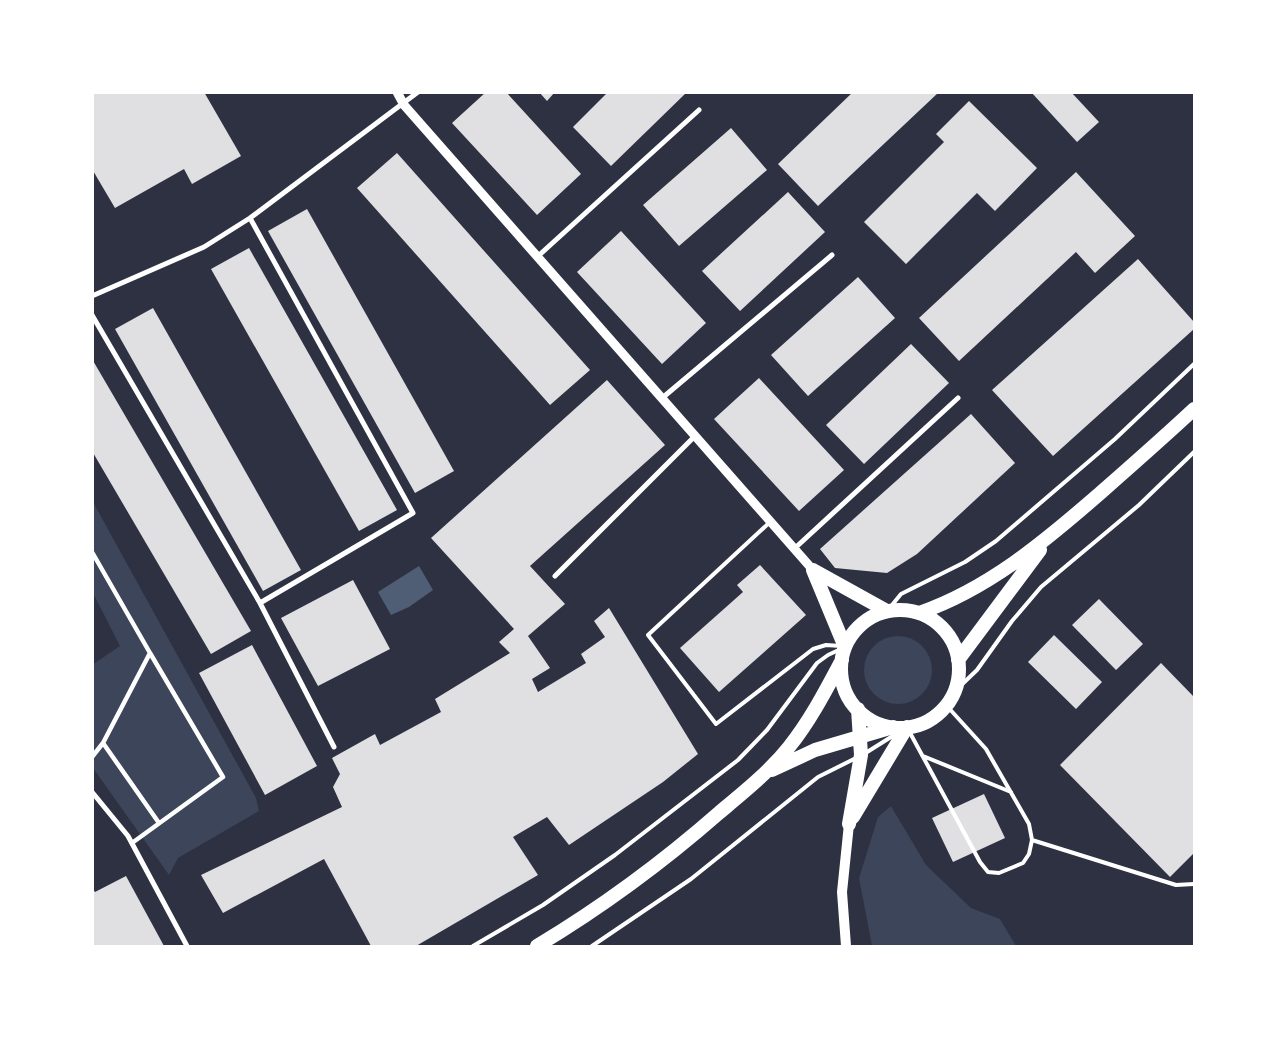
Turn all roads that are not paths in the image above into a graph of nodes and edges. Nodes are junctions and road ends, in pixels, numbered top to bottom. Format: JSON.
{"nodes":[{"id":1,"x":397,"y":92,"type":"edge"},
{"id":2,"x":418,"y":92,"type":"edge"},
{"id":3,"x":404,"y":105,"type":"junction"},
{"id":4,"x":699,"y":110,"type":"dead end"},
{"id":5,"x":250,"y":218,"type":"junction"},
{"id":6,"x":832,"y":255,"type":"dead end"},
{"id":7,"x":537,"y":257,"type":"junction"},
{"id":8,"x":92,"y":296,"type":"edge"},
{"id":9,"x":92,"y":315,"type":"edge"},
{"id":10,"x":1194,"y":364,"type":"edge"},
{"id":11,"x":661,"y":398,"type":"junction"},
{"id":12,"x":958,"y":398,"type":"dead end"},
{"id":13,"x":1194,"y":409,"type":"edge"},
{"id":14,"x":695,"y":436,"type":"junction"},
{"id":15,"x":1194,"y":452,"type":"edge"},
{"id":16,"x":770,"y":522,"type":"junction"},
{"id":17,"x":1047,"y":539,"type":"junction"},
{"id":18,"x":794,"y":549,"type":"junction"},
{"id":19,"x":92,"y":552,"type":"edge"},
{"id":20,"x":813,"y":570,"type":"junction"},
{"id":21,"x":555,"y":576,"type":"dead end"},
{"id":22,"x":260,"y":603,"type":"junction"},
{"id":23,"x":887,"y":611,"type":"junction"},
{"id":24,"x":919,"y":613,"type":"junction"},
{"id":25,"x":150,"y":653,"type":"junction"},
{"id":26,"x":844,"y":653,"type":"junction"},
{"id":27,"x":958,"y":660,"type":"junction"},
{"id":28,"x":954,"y":692,"type":"junction"},
{"id":29,"x":946,"y":706,"type":"junction"},
{"id":30,"x":858,"y":709,"type":"junction"},
{"id":31,"x":900,"y":727,"type":"junction"},
{"id":32,"x":860,"y":736,"type":"junction"},
{"id":33,"x":103,"y":743,"type":"junction"},
{"id":34,"x":334,"y":747,"type":"dead end"},
{"id":35,"x":861,"y":755,"type":"junction"},
{"id":36,"x":923,"y":756,"type":"junction"},
{"id":37,"x":92,"y":757,"type":"edge"},
{"id":38,"x":765,"y":774,"type":"junction"},
{"id":39,"x":92,"y":792,"type":"edge"},
{"id":40,"x":1011,"y":792,"type":"junction"},
{"id":41,"x":159,"y":823,"type":"junction"},
{"id":42,"x":849,"y":824,"type":"junction"},
{"id":43,"x":1032,"y":840,"type":"junction"},
{"id":44,"x":132,"y":843,"type":"junction"},
{"id":45,"x":1194,"y":884,"type":"edge"},
{"id":46,"x":187,"y":946,"type":"edge"},
{"id":47,"x":473,"y":946,"type":"edge"},
{"id":48,"x":537,"y":946,"type":"edge"},
{"id":49,"x":592,"y":946,"type":"edge"},
{"id":50,"x":846,"y":946,"type":"edge"}],
"edges":[{"from":1,"to":3,"type":"street"},
{"from":2,"to":3,"type":"street"},
{"from":3,"to":5,"type":"street"},
{"from":3,"to":7,"type":"street"},
{"from":4,"to":7,"type":"street"},
{"from":5,"to":8,"type":"street"},
{"from":5,"to":22,"type":"street"},
{"from":6,"to":11,"type":"street"},
{"from":7,"to":11,"type":"street"},
{"from":9,"to":22,"type":"street"},
{"from":10,"to":23,"type":"lane"},
{"from":11,"to":14,"type":"street"},
{"from":12,"to":18,"type":"street"},
{"from":13,"to":17,"type":"highway"},
{"from":14,"to":16,"type":"street"},
{"from":14,"to":21,"type":"street"},
{"from":15,"to":28,"type":"lane"},
{"from":16,"to":18,"type":"street"},
{"from":16,"to":26,"type":"lane"},
{"from":17,"to":24,"type":"highway"},
{"from":17,"to":27,"type":"highway"},
{"from":18,"to":20,"type":"street"},
{"from":19,"to":25,"type":"street"},
{"from":20,"to":23,"type":"highway"},
{"from":20,"to":26,"type":"highway"},
{"from":22,"to":34,"type":"street"},
{"from":23,"to":24,"type":"highway"},
{"from":23,"to":26,"type":"highway"},
{"from":24,"to":27,"type":"highway"},
{"from":25,"to":33,"type":"street"},
{"from":25,"to":41,"type":"street"},
{"from":26,"to":30,"type":"highway"},
{"from":26,"to":38,"type":"highway"},
{"from":26,"to":47,"type":"lane"},
{"from":27,"to":28,"type":"highway"},
{"from":28,"to":29,"type":"highway"},
{"from":29,"to":31,"type":"highway"},
{"from":29,"to":40,"type":"lane"},
{"from":30,"to":31,"type":"highway"},
{"from":30,"to":32,"type":"highway"},
{"from":31,"to":32,"type":"highway"},
{"from":31,"to":35,"type":"lane"},
{"from":31,"to":36,"type":"lane"},
{"from":31,"to":42,"type":"highway"},
{"from":32,"to":35,"type":"highway"},
{"from":32,"to":38,"type":"highway"},
{"from":33,"to":37,"type":"street"},
{"from":33,"to":41,"type":"street"},
{"from":35,"to":42,"type":"highway"},
{"from":35,"to":49,"type":"lane"},
{"from":36,"to":40,"type":"lane"},
{"from":36,"to":43,"type":"lane"},
{"from":38,"to":48,"type":"highway"},
{"from":39,"to":44,"type":"street"},
{"from":40,"to":43,"type":"lane"},
{"from":41,"to":44,"type":"street"},
{"from":42,"to":50,"type":"main road"},
{"from":43,"to":45,"type":"lane"},
{"from":44,"to":46,"type":"street"}]}
